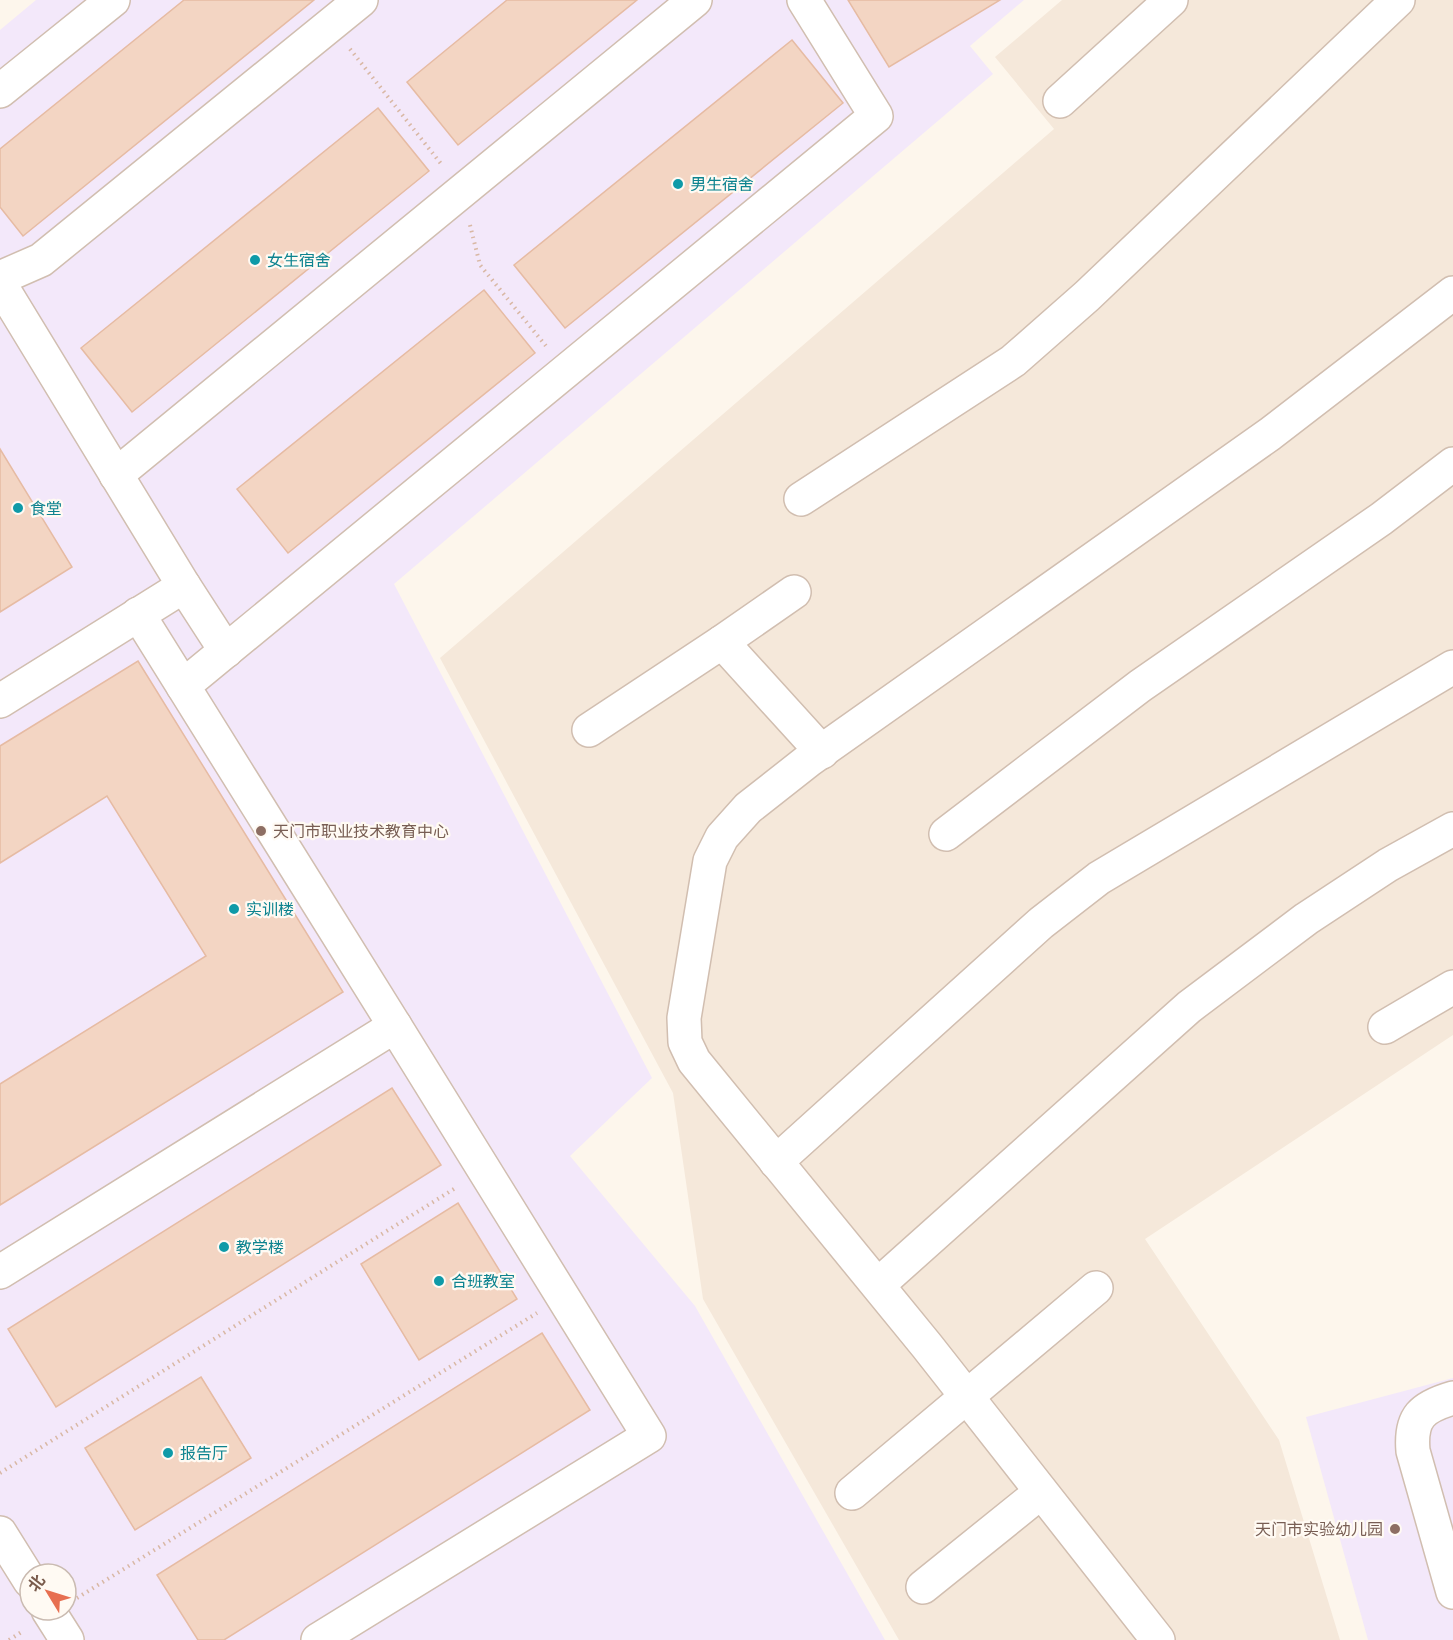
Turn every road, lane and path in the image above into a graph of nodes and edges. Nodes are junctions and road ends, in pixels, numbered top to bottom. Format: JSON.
{"nodes":[{"id":1,"x":113,"y":0,"type":"edge"},
{"id":2,"x":361,"y":0,"type":"edge"},
{"id":3,"x":695,"y":0,"type":"edge"},
{"id":4,"x":804,"y":0,"type":"edge"},
{"id":5,"x":1171,"y":0,"type":"edge"},
{"id":6,"x":1398,"y":0,"type":"edge"},
{"id":7,"x":0,"y":91,"type":"edge"},
{"id":8,"x":1060,"y":101,"type":"dead end"},
{"id":9,"x":0,"y":278,"type":"edge"},
{"id":10,"x":0,"y":284,"type":"edge"},
{"id":11,"x":1453,"y":292,"type":"edge"},
{"id":12,"x":1453,"y":464,"type":"edge"},
{"id":13,"x":116,"y":475,"type":"junction"},
{"id":14,"x":801,"y":499,"type":"dead end"},
{"id":15,"x":184,"y":586,"type":"junction"},
{"id":16,"x":795,"y":592,"type":"dead end"},
{"id":17,"x":138,"y":614,"type":"junction"},
{"id":18,"x":722,"y":642,"type":"junction"},
{"id":19,"x":226,"y":651,"type":"junction"},
{"id":20,"x":1453,"y":667,"type":"edge"},
{"id":21,"x":183,"y":686,"type":"junction"},
{"id":22,"x":0,"y":701,"type":"edge"},
{"id":23,"x":589,"y":730,"type":"dead end"},
{"id":24,"x":822,"y":752,"type":"junction"},
{"id":25,"x":1453,"y":829,"type":"edge"},
{"id":26,"x":946,"y":834,"type":"dead end"},
{"id":27,"x":1453,"y":987,"type":"edge"},
{"id":28,"x":395,"y":1026,"type":"junction"},
{"id":29,"x":1385,"y":1027,"type":"dead end"},
{"id":30,"x":776,"y":1162,"type":"junction"},
{"id":31,"x":484,"y":1170,"type":"junction"},
{"id":32,"x":0,"y":1272,"type":"edge"},
{"id":33,"x":878,"y":1285,"type":"junction"},
{"id":34,"x":1096,"y":1288,"type":"dead end"},
{"id":35,"x":563,"y":1297,"type":"junction"},
{"id":36,"x":967,"y":1397,"type":"junction"},
{"id":37,"x":1453,"y":1398,"type":"edge"},
{"id":38,"x":0,"y":1473,"type":"edge"},
{"id":39,"x":1041,"y":1492,"type":"junction"},
{"id":40,"x":852,"y":1493,"type":"dead end"},
{"id":41,"x":0,"y":1533,"type":"edge"},
{"id":42,"x":18,"y":1562,"type":"edge"},
{"id":43,"x":923,"y":1587,"type":"dead end"},
{"id":44,"x":1453,"y":1592,"type":"edge"},
{"id":45,"x":78,"y":1594,"type":"edge"},
{"id":46,"x":64,"y":1622,"type":"edge"},
{"id":47,"x":67,"y":1640,"type":"edge"},
{"id":48,"x":318,"y":1640,"type":"edge"},
{"id":49,"x":1158,"y":1640,"type":"edge"}],
"edges":[{"from":1,"to":7,"type":"street"},
{"from":2,"to":9,"type":"street"},
{"from":3,"to":13,"type":"street"},
{"from":4,"to":19,"type":"street"},
{"from":5,"to":8,"type":"street"},
{"from":6,"to":14,"type":"street"},
{"from":10,"to":13,"type":"street"},
{"from":11,"to":24,"type":"street"},
{"from":12,"to":26,"type":"street"},
{"from":13,"to":15,"type":"street"},
{"from":15,"to":17,"type":"street"},
{"from":15,"to":19,"type":"street"},
{"from":16,"to":18,"type":"street"},
{"from":17,"to":21,"type":"street"},
{"from":17,"to":22,"type":"street"},
{"from":18,"to":23,"type":"street"},
{"from":18,"to":24,"type":"street"},
{"from":19,"to":21,"type":"street"},
{"from":20,"to":30,"type":"street"},
{"from":21,"to":28,"type":"street"},
{"from":24,"to":30,"type":"street"},
{"from":25,"to":33,"type":"street"},
{"from":27,"to":29,"type":"street"},
{"from":28,"to":31,"type":"street"},
{"from":28,"to":32,"type":"street"},
{"from":30,"to":33,"type":"street"},
{"from":31,"to":35,"type":"street"},
{"from":31,"to":38,"type":"path"},
{"from":33,"to":36,"type":"street"},
{"from":34,"to":36,"type":"street"},
{"from":35,"to":45,"type":"path"},
{"from":35,"to":48,"type":"street"},
{"from":36,"to":39,"type":"street"},
{"from":36,"to":40,"type":"street"},
{"from":37,"to":44,"type":"street"},
{"from":39,"to":43,"type":"street"},
{"from":39,"to":49,"type":"street"},
{"from":41,"to":42,"type":"street"},
{"from":46,"to":47,"type":"street"}]}
